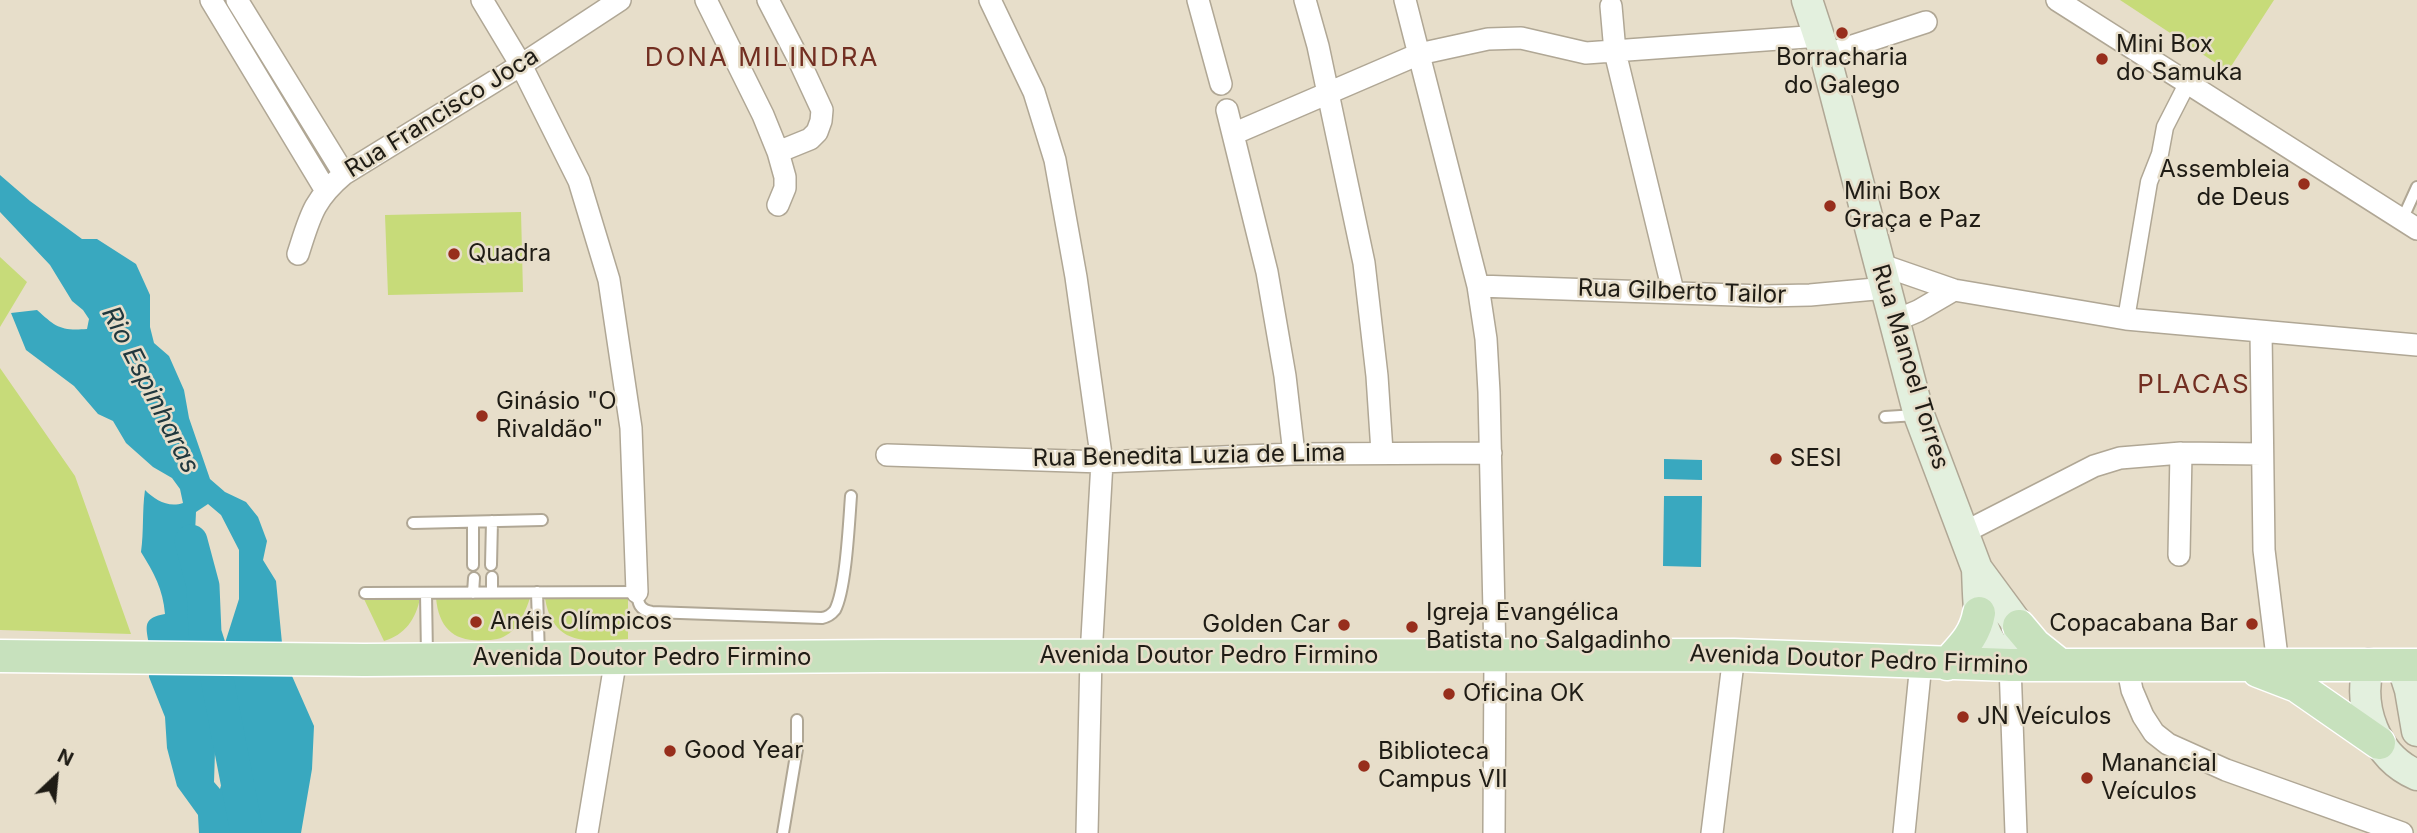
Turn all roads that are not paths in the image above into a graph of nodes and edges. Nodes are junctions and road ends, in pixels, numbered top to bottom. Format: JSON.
{"nodes":[{"id":1,"x":211,"y":0,"type":"edge"},
{"id":2,"x":237,"y":0,"type":"edge"},
{"id":3,"x":482,"y":0,"type":"edge"},
{"id":4,"x":620,"y":0,"type":"edge"},
{"id":5,"x":706,"y":0,"type":"edge"},
{"id":6,"x":768,"y":0,"type":"edge"},
{"id":7,"x":990,"y":0,"type":"edge"},
{"id":8,"x":1198,"y":0,"type":"edge"},
{"id":9,"x":1305,"y":0,"type":"edge"},
{"id":10,"x":1405,"y":0,"type":"edge"},
{"id":11,"x":1807,"y":0,"type":"edge"},
{"id":12,"x":2057,"y":0,"type":"edge"},
{"id":13,"x":1611,"y":6,"type":"dead end"},
{"id":14,"x":1926,"y":22,"type":"dead end"},
{"id":15,"x":1822,"y":46,"type":"junction"},
{"id":16,"x":1615,"y":52,"type":"junction"},
{"id":17,"x":1419,"y":54,"type":"junction"},
{"id":18,"x":521,"y":65,"type":"junction"},
{"id":19,"x":1221,"y":84,"type":"dead end"},
{"id":20,"x":2187,"y":84,"type":"junction"},
{"id":21,"x":1327,"y":92,"type":"junction"},
{"id":22,"x":1227,"y":110,"type":"dead end"},
{"id":23,"x":1233,"y":134,"type":"junction"},
{"id":24,"x":778,"y":152,"type":"junction"},
{"id":25,"x":344,"y":174,"type":"junction"},
{"id":26,"x":2417,"y":187,"type":"edge"},
{"id":27,"x":326,"y":189,"type":"junction"},
{"id":28,"x":778,"y":205,"type":"dead end"},
{"id":29,"x":2410,"y":225,"type":"edge"},
{"id":30,"x":298,"y":254,"type":"dead end"},
{"id":31,"x":1882,"y":276,"type":"junction"},
{"id":32,"x":1478,"y":286,"type":"junction"},
{"id":33,"x":1954,"y":290,"type":"junction"},
{"id":34,"x":1673,"y":291,"type":"junction"},
{"id":35,"x":2126,"y":319,"type":"junction"},
{"id":36,"x":1894,"y":321,"type":"junction"},
{"id":37,"x":2261,"y":332,"type":"junction"},
{"id":38,"x":2417,"y":345,"type":"edge"},
{"id":39,"x":1919,"y":415,"type":"junction"},
{"id":40,"x":1885,"y":417,"type":"dead end"},
{"id":41,"x":1382,"y":452,"type":"junction"},
{"id":42,"x":1491,"y":453,"type":"junction"},
{"id":43,"x":2181,"y":453,"type":"junction"},
{"id":44,"x":1294,"y":454,"type":"junction"},
{"id":45,"x":2262,"y":454,"type":"junction"},
{"id":46,"x":887,"y":455,"type":"dead end"},
{"id":47,"x":1102,"y":462,"type":"junction"},
{"id":48,"x":851,"y":496,"type":"dead end"},
{"id":49,"x":542,"y":520,"type":"dead end"},
{"id":50,"x":473,"y":522,"type":"junction"},
{"id":51,"x":492,"y":522,"type":"junction"},
{"id":52,"x":413,"y":523,"type":"dead end"},
{"id":53,"x":1963,"y":533,"type":"junction"},
{"id":54,"x":2179,"y":555,"type":"dead end"},
{"id":55,"x":473,"y":565,"type":"dead end"},
{"id":56,"x":491,"y":565,"type":"dead end"},
{"id":57,"x":1977,"y":569,"type":"junction"},
{"id":58,"x":492,"y":577,"type":"dead end"},
{"id":59,"x":474,"y":578,"type":"dead end"},
{"id":60,"x":492,"y":592,"type":"junction"},
{"id":61,"x":537,"y":592,"type":"junction"},
{"id":62,"x":637,"y":592,"type":"junction"},
{"id":63,"x":365,"y":593,"type":"dead end"},
{"id":64,"x":426,"y":593,"type":"junction"},
{"id":65,"x":473,"y":593,"type":"junction"},
{"id":66,"x":1979,"y":613,"type":"junction"},
{"id":67,"x":2019,"y":626,"type":"junction"},
{"id":68,"x":1734,"y":655,"type":"junction"},
{"id":69,"x":0,"y":656,"type":"edge"},
{"id":70,"x":1091,"y":656,"type":"junction"},
{"id":71,"x":1495,"y":656,"type":"junction"},
{"id":72,"x":616,"y":658,"type":"junction"},
{"id":73,"x":427,"y":659,"type":"junction"},
{"id":74,"x":540,"y":659,"type":"junction"},
{"id":75,"x":1934,"y":663,"type":"junction"},
{"id":76,"x":2369,"y":664,"type":"junction"},
{"id":77,"x":2010,"y":665,"type":"junction"},
{"id":78,"x":2060,"y":665,"type":"junction"},
{"id":79,"x":2244,"y":665,"type":"junction"},
{"id":80,"x":2278,"y":665,"type":"junction"},
{"id":81,"x":2409,"y":665,"type":"edge"},
{"id":82,"x":2127,"y":666,"type":"junction"},
{"id":83,"x":797,"y":720,"type":"dead end"},
{"id":84,"x":2417,"y":731,"type":"edge"},
{"id":85,"x":2379,"y":743,"type":"junction"},
{"id":86,"x":2417,"y":775,"type":"edge"},
{"id":87,"x":587,"y":833,"type":"edge"},
{"id":88,"x":783,"y":833,"type":"edge"},
{"id":89,"x":1087,"y":833,"type":"edge"},
{"id":90,"x":1494,"y":833,"type":"edge"},
{"id":91,"x":1712,"y":833,"type":"edge"},
{"id":92,"x":1904,"y":833,"type":"edge"},
{"id":93,"x":2016,"y":833,"type":"edge"},
{"id":94,"x":2402,"y":833,"type":"edge"}],
"edges":[{"from":1,"to":27,"type":"street"},
{"from":2,"to":25,"type":"street"},
{"from":3,"to":18,"type":"street"},
{"from":4,"to":18,"type":"street","name":"Rua Francisco Joca"},
{"from":5,"to":24,"type":"street"},
{"from":6,"to":24,"type":"street"},
{"from":7,"to":47,"type":"street"},
{"from":8,"to":19,"type":"street"},
{"from":9,"to":21,"type":"street"},
{"from":10,"to":17,"type":"street"},
{"from":11,"to":15,"type":"main road","name":"Rua Manoel Torres"},
{"from":12,"to":20,"type":"street"},
{"from":13,"to":16,"type":"street"},
{"from":14,"to":15,"type":"street"},
{"from":15,"to":16,"type":"street"},
{"from":15,"to":31,"type":"main road","name":"Rua Manoel Torres"},
{"from":16,"to":17,"type":"street"},
{"from":16,"to":34,"type":"street"},
{"from":17,"to":21,"type":"street"},
{"from":17,"to":32,"type":"street"},
{"from":18,"to":25,"type":"street","name":"Rua Francisco Joca"},
{"from":18,"to":62,"type":"street"},
{"from":20,"to":29,"type":"street"},
{"from":20,"to":35,"type":"street"},
{"from":21,"to":23,"type":"street"},
{"from":21,"to":41,"type":"street"},
{"from":22,"to":23,"type":"street"},
{"from":23,"to":44,"type":"street"},
{"from":24,"to":28,"type":"street"},
{"from":25,"to":27,"type":"street","name":"Rua Francisco Joca"},
{"from":26,"to":29,"type":"lane"},
{"from":27,"to":30,"type":"street","name":"Rua Francisco Joca"},
{"from":31,"to":33,"type":"street"},
{"from":31,"to":34,"type":"street","name":"Rua Gilberto Tailor"},
{"from":31,"to":36,"type":"main road","name":"Rua Manoel Torres"},
{"from":32,"to":34,"type":"street","name":"Rua Gilberto Tailor"},
{"from":32,"to":42,"type":"street"},
{"from":33,"to":35,"type":"street"},
{"from":33,"to":36,"type":"street"},
{"from":35,"to":37,"type":"street"},
{"from":36,"to":39,"type":"main road","name":"Rua Manoel Torres"},
{"from":37,"to":38,"type":"street"},
{"from":37,"to":45,"type":"street"},
{"from":39,"to":40,"type":"lane"},
{"from":39,"to":53,"type":"main road","name":"Rua Manoel Torres"},
{"from":41,"to":42,"type":"street","name":"Rua Benedita Luzia de Lima"},
{"from":41,"to":44,"type":"street","name":"Rua Benedita Luzia de Lima"},
{"from":42,"to":71,"type":"street"},
{"from":43,"to":45,"type":"street"},
{"from":43,"to":53,"type":"street"},
{"from":43,"to":54,"type":"street"},
{"from":44,"to":47,"type":"street","name":"Rua Benedita Luzia de Lima"},
{"from":45,"to":80,"type":"street"},
{"from":46,"to":47,"type":"street","name":"Rua Benedita Luzia de Lima"},
{"from":47,"to":70,"type":"street"},
{"from":48,"to":62,"type":"lane"},
{"from":49,"to":51,"type":"lane"},
{"from":50,"to":51,"type":"lane"},
{"from":50,"to":52,"type":"lane"},
{"from":50,"to":55,"type":"lane"},
{"from":51,"to":56,"type":"lane"},
{"from":53,"to":57,"type":"main road","name":"Rua Manoel Torres"},
{"from":57,"to":66,"type":"main road","name":"Rua Manoel Torres"},
{"from":57,"to":67,"type":"main road","name":"Rua Manoel Torres"},
{"from":58,"to":60,"type":"lane"},
{"from":59,"to":65,"type":"lane"},
{"from":60,"to":61,"type":"lane"},
{"from":60,"to":65,"type":"lane"},
{"from":61,"to":62,"type":"lane"},
{"from":61,"to":74,"type":"lane"},
{"from":63,"to":64,"type":"lane"},
{"from":64,"to":65,"type":"lane"},
{"from":64,"to":73,"type":"lane"},
{"from":66,"to":75,"type":"main road"},
{"from":66,"to":77,"type":"main road","name":"Rua Manoel Torres"},
{"from":67,"to":77,"type":"main road"},
{"from":67,"to":78,"type":"main road"},
{"from":68,"to":71,"type":"main road","name":"Avenida Doutor Pedro Firmino"},
{"from":68,"to":75,"type":"main road","name":"Avenida Doutor Pedro Firmino"},
{"from":68,"to":91,"type":"street"},
{"from":69,"to":73,"type":"main road","name":"Avenida Doutor Pedro Firmino"},
{"from":70,"to":71,"type":"main road","name":"Avenida Doutor Pedro Firmino"},
{"from":70,"to":72,"type":"main road","name":"Avenida Doutor Pedro Firmino"},
{"from":70,"to":89,"type":"street"},
{"from":71,"to":90,"type":"street"},
{"from":72,"to":74,"type":"main road","name":"Avenida Doutor Pedro Firmino"},
{"from":72,"to":87,"type":"street"},
{"from":73,"to":74,"type":"main road","name":"Avenida Doutor Pedro Firmino"},
{"from":75,"to":77,"type":"main road","name":"Avenida Doutor Pedro Firmino"},
{"from":75,"to":92,"type":"street"},
{"from":76,"to":80,"type":"main road","name":"Avenida Doutor Pedro Firmino"},
{"from":76,"to":81,"type":"main road","name":"Avenida Doutor Pedro Firmino"},
{"from":76,"to":85,"type":"main road"},
{"from":77,"to":78,"type":"main road","name":"Avenida Doutor Pedro Firmino"},
{"from":77,"to":93,"type":"street"},
{"from":78,"to":82,"type":"main road","name":"Avenida Doutor Pedro Firmino"},
{"from":79,"to":80,"type":"main road","name":"Avenida Doutor Pedro Firmino"},
{"from":79,"to":82,"type":"main road","name":"Avenida Doutor Pedro Firmino"},
{"from":79,"to":85,"type":"main road"},
{"from":81,"to":84,"type":"main road"},
{"from":82,"to":94,"type":"street"},
{"from":83,"to":88,"type":"lane"},
{"from":85,"to":86,"type":"main road"}]}
